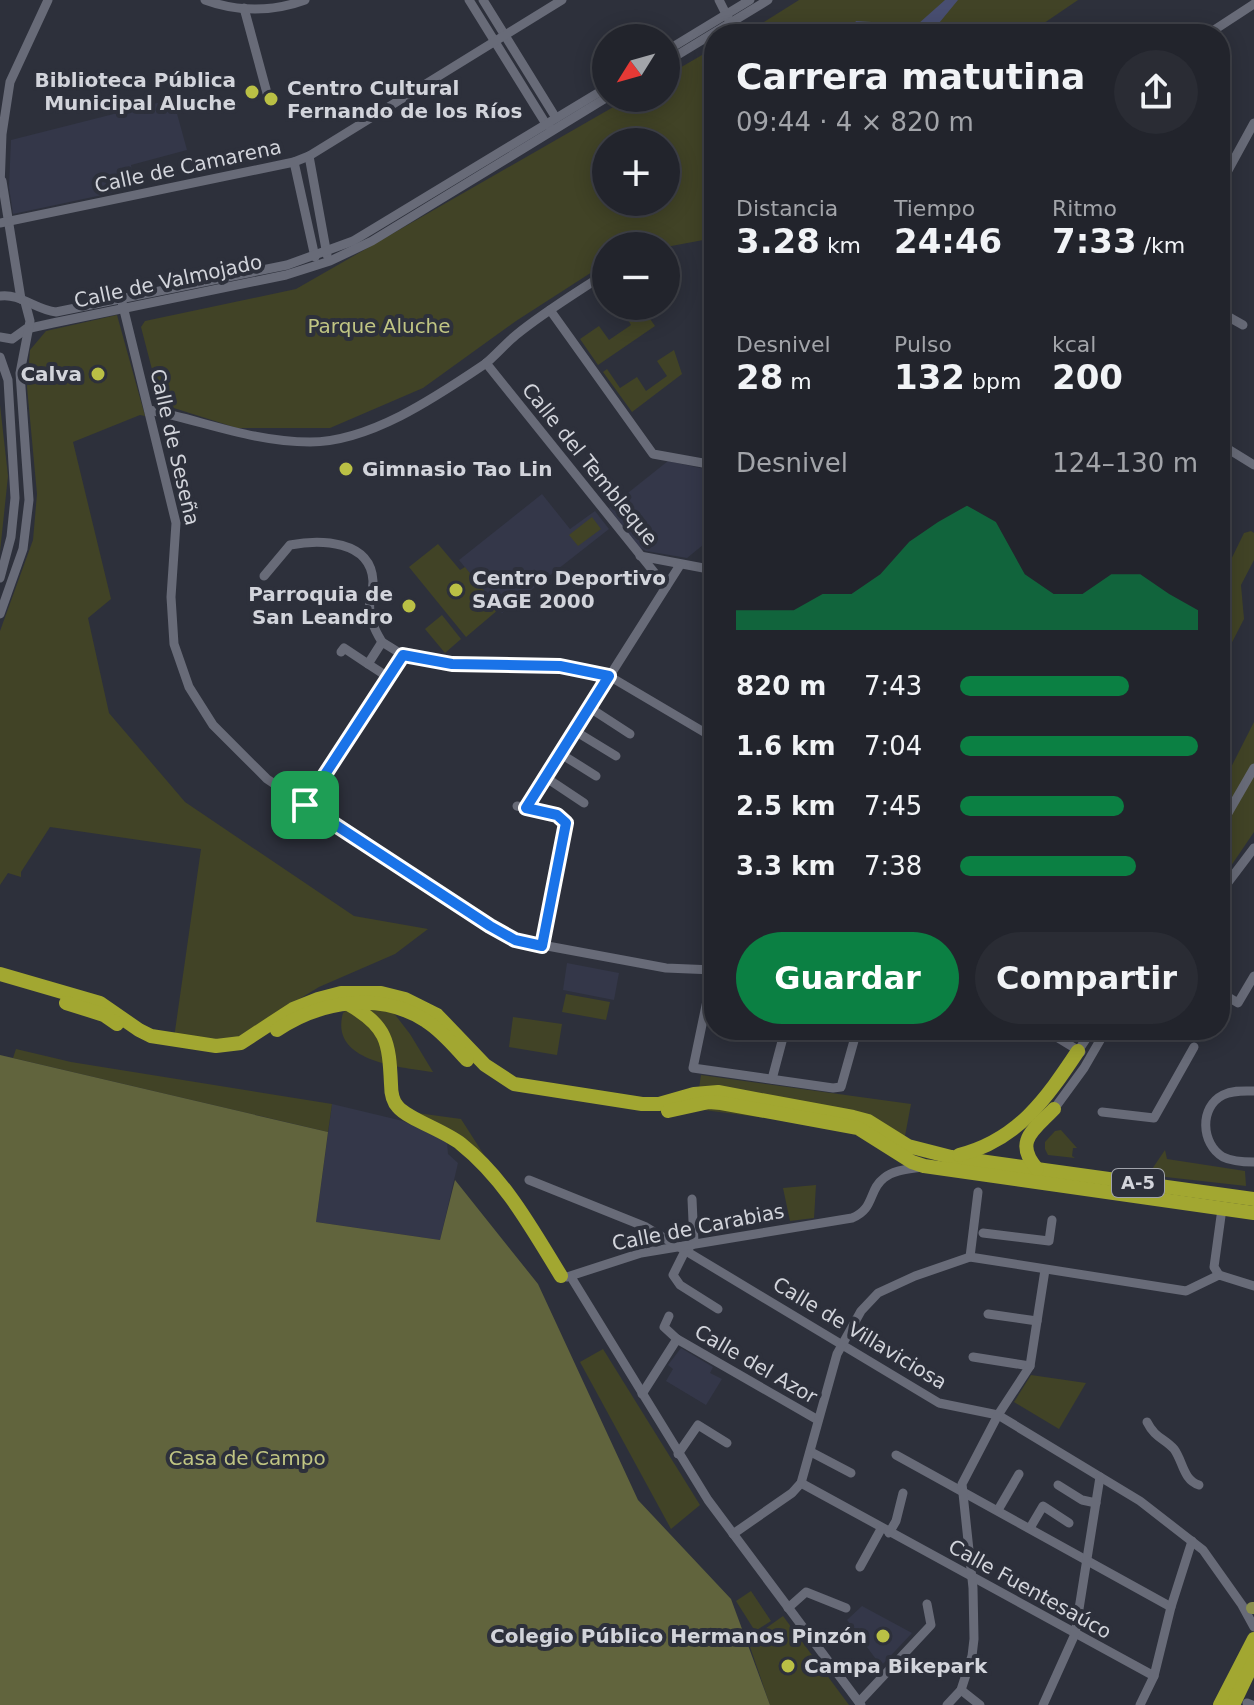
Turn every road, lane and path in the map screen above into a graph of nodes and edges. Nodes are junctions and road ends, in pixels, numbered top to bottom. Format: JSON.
{"nodes":[{"id":1,"x":48,"y":0,"type":"edge"},
{"id":2,"x":205,"y":0,"type":"edge"},
{"id":3,"x":305,"y":0,"type":"edge"},
{"id":4,"x":469,"y":0,"type":"edge"},
{"id":5,"x":483,"y":0,"type":"edge"},
{"id":6,"x":562,"y":0,"type":"edge"},
{"id":7,"x":719,"y":0,"type":"edge"},
{"id":8,"x":750,"y":0,"type":"edge"},
{"id":9,"x":768,"y":0,"type":"edge"},
{"id":10,"x":1254,"y":4,"type":"edge"},
{"id":11,"x":244,"y":8,"type":"junction"},
{"id":12,"x":729,"y":18,"type":"junction"},
{"id":13,"x":718,"y":24,"type":"edge"},
{"id":14,"x":720,"y":24,"type":"edge"},
{"id":15,"x":732,"y":24,"type":"edge"},
{"id":16,"x":1223,"y":24,"type":"edge"},
{"id":17,"x":704,"y":31,"type":"edge"},
{"id":18,"x":505,"y":35,"type":"junction"},
{"id":19,"x":704,"y":35,"type":"edge"},
{"id":20,"x":496,"y":42,"type":"junction"},
{"id":21,"x":680,"y":44,"type":"edge"},
{"id":22,"x":680,"y":52,"type":"edge"},
{"id":23,"x":267,"y":93,"type":"dead end"},
{"id":24,"x":592,"y":98,"type":"edge"},
{"id":25,"x":592,"y":105,"type":"edge"},
{"id":26,"x":556,"y":123,"type":"junction"},
{"id":27,"x":1254,"y":123,"type":"edge"},
{"id":28,"x":546,"y":124,"type":"junction"},
{"id":29,"x":309,"y":156,"type":"junction"},
{"id":30,"x":294,"y":162,"type":"junction"},
{"id":31,"x":1230,"y":167,"type":"edge"},
{"id":32,"x":1,"y":174,"type":"edge"},
{"id":33,"x":0,"y":187,"type":"edge"},
{"id":34,"x":4,"y":223,"type":"edge"},
{"id":35,"x":328,"y":251,"type":"junction"},
{"id":36,"x":316,"y":261,"type":"junction"},
{"id":37,"x":592,"y":282,"type":"edge"},
{"id":38,"x":0,"y":296,"type":"edge"},
{"id":39,"x":23,"y":301,"type":"junction"},
{"id":40,"x":122,"y":303,"type":"junction"},
{"id":41,"x":550,"y":310,"type":"junction"},
{"id":42,"x":1230,"y":318,"type":"edge"},
{"id":43,"x":1243,"y":325,"type":"dead end"},
{"id":44,"x":26,"y":329,"type":"junction"},
{"id":45,"x":0,"y":337,"type":"edge"},
{"id":46,"x":0,"y":357,"type":"edge"},
{"id":47,"x":486,"y":363,"type":"junction"},
{"id":48,"x":149,"y":410,"type":"junction"},
{"id":49,"x":1230,"y":451,"type":"edge"},
{"id":50,"x":704,"y":463,"type":"edge"},
{"id":51,"x":1254,"y":465,"type":"edge"},
{"id":52,"x":640,"y":556,"type":"junction"},
{"id":53,"x":680,"y":565,"type":"junction"},
{"id":54,"x":704,"y":569,"type":"edge"},
{"id":55,"x":264,"y":576,"type":"dead end"},
{"id":56,"x":0,"y":578,"type":"edge"},
{"id":57,"x":666,"y":587,"type":"junction"},
{"id":58,"x":0,"y":614,"type":"edge"},
{"id":59,"x":382,"y":642,"type":"junction"},
{"id":60,"x":341,"y":652,"type":"dead end"},
{"id":61,"x":403,"y":655,"type":"junction"},
{"id":62,"x":368,"y":664,"type":"junction"},
{"id":63,"x":609,"y":676,"type":"junction"},
{"id":64,"x":388,"y":677,"type":"junction"},
{"id":65,"x":590,"y":708,"type":"junction"},
{"id":66,"x":575,"y":731,"type":"junction"},
{"id":67,"x":704,"y":732,"type":"edge"},
{"id":68,"x":630,"y":734,"type":"dead end"},
{"id":69,"x":561,"y":754,"type":"junction"},
{"id":70,"x":616,"y":756,"type":"dead end"},
{"id":71,"x":1254,"y":768,"type":"edge"},
{"id":72,"x":596,"y":776,"type":"dead end"},
{"id":73,"x":545,"y":777,"type":"junction"},
{"id":74,"x":584,"y":803,"type":"dead end"},
{"id":75,"x":305,"y":805,"type":"junction"},
{"id":76,"x":1230,"y":810,"type":"edge"},
{"id":77,"x":1254,"y":848,"type":"edge"},
{"id":78,"x":1230,"y":883,"type":"edge"},
{"id":79,"x":542,"y":946,"type":"junction"},
{"id":80,"x":704,"y":969,"type":"edge"},
{"id":81,"x":0,"y":974,"type":"edge"},
{"id":82,"x":1254,"y":976,"type":"edge"},
{"id":83,"x":0,"y":984,"type":"edge"},
{"id":84,"x":1230,"y":998,"type":"edge"},
{"id":85,"x":348,"y":1003,"type":"junction"},
{"id":86,"x":704,"y":1016,"type":"edge"},
{"id":87,"x":782,"y":1040,"type":"edge"},
{"id":88,"x":854,"y":1040,"type":"edge"},
{"id":89,"x":1062,"y":1040,"type":"edge"},
{"id":90,"x":1089,"y":1040,"type":"edge"},
{"id":91,"x":1097,"y":1040,"type":"edge"},
{"id":92,"x":1194,"y":1047,"type":"dead end"},
{"id":93,"x":1085,"y":1053,"type":"junction"},
{"id":94,"x":772,"y":1079,"type":"junction"},
{"id":95,"x":1254,"y":1091,"type":"edge"},
{"id":96,"x":1054,"y":1109,"type":"joint"},
{"id":97,"x":1102,"y":1112,"type":"dead end"},
{"id":98,"x":1037,"y":1117,"type":"junction"},
{"id":99,"x":951,"y":1157,"type":"junction"},
{"id":100,"x":925,"y":1159,"type":"junction"},
{"id":101,"x":1254,"y":1162,"type":"edge"},
{"id":102,"x":1037,"y":1169,"type":"junction"},
{"id":103,"x":529,"y":1180,"type":"dead end"},
{"id":104,"x":978,"y":1192,"type":"dead end"},
{"id":105,"x":1254,"y":1196,"type":"edge"},
{"id":106,"x":692,"y":1199,"type":"dead end"},
{"id":107,"x":1254,"y":1213,"type":"edge"},
{"id":108,"x":1221,"y":1216,"type":"dead end"},
{"id":109,"x":1052,"y":1220,"type":"dead end"},
{"id":110,"x":983,"y":1233,"type":"dead end"},
{"id":111,"x":694,"y":1243,"type":"junction"},
{"id":112,"x":681,"y":1249,"type":"junction"},
{"id":113,"x":970,"y":1257,"type":"junction"},
{"id":114,"x":598,"y":1266,"type":"junction"},
{"id":115,"x":1045,"y":1270,"type":"junction"},
{"id":116,"x":1219,"y":1275,"type":"junction"},
{"id":117,"x":566,"y":1276,"type":"junction"},
{"id":118,"x":1254,"y":1286,"type":"edge"},
{"id":119,"x":584,"y":1299,"type":"junction"},
{"id":120,"x":718,"y":1309,"type":"dead end"},
{"id":121,"x":988,"y":1314,"type":"dead end"},
{"id":122,"x":669,"y":1316,"type":"dead end"},
{"id":123,"x":1037,"y":1321,"type":"junction"},
{"id":124,"x":677,"y":1339,"type":"junction"},
{"id":125,"x":842,"y":1344,"type":"junction"},
{"id":126,"x":973,"y":1357,"type":"dead end"},
{"id":127,"x":1030,"y":1366,"type":"junction"},
{"id":128,"x":642,"y":1394,"type":"junction"},
{"id":129,"x":998,"y":1415,"type":"junction"},
{"id":130,"x":818,"y":1420,"type":"junction"},
{"id":131,"x":1147,"y":1422,"type":"dead end"},
{"id":132,"x":727,"y":1443,"type":"dead end"},
{"id":133,"x":811,"y":1452,"type":"junction"},
{"id":134,"x":678,"y":1454,"type":"junction"},
{"id":135,"x":896,"y":1455,"type":"dead end"},
{"id":136,"x":851,"y":1473,"type":"dead end"},
{"id":137,"x":1019,"y":1474,"type":"dead end"},
{"id":138,"x":1100,"y":1477,"type":"junction"},
{"id":139,"x":801,"y":1483,"type":"junction"},
{"id":140,"x":1058,"y":1485,"type":"dead end"},
{"id":141,"x":1199,"y":1485,"type":"dead end"},
{"id":142,"x":963,"y":1491,"type":"junction"},
{"id":143,"x":903,"y":1493,"type":"dead end"},
{"id":144,"x":1096,"y":1503,"type":"junction"},
{"id":145,"x":998,"y":1510,"type":"junction"},
{"id":146,"x":1069,"y":1523,"type":"dead end"},
{"id":147,"x":1030,"y":1528,"type":"junction"},
{"id":148,"x":885,"y":1531,"type":"junction"},
{"id":149,"x":733,"y":1534,"type":"junction"},
{"id":150,"x":1192,"y":1541,"type":"junction"},
{"id":151,"x":1086,"y":1559,"type":"junction"},
{"id":152,"x":860,"y":1567,"type":"dead end"},
{"id":153,"x":970,"y":1575,"type":"junction"},
{"id":154,"x":927,"y":1604,"type":"dead end"},
{"id":155,"x":1171,"y":1607,"type":"junction"},
{"id":156,"x":788,"y":1608,"type":"junction"},
{"id":157,"x":846,"y":1608,"type":"dead end"},
{"id":158,"x":1251,"y":1608,"type":"edge"},
{"id":159,"x":1254,"y":1627,"type":"edge"},
{"id":160,"x":1075,"y":1634,"type":"junction"},
{"id":161,"x":1254,"y":1639,"type":"edge"},
{"id":162,"x":1253,"y":1665,"type":"edge"},
{"id":163,"x":1154,"y":1676,"type":"junction"},
{"id":164,"x":961,"y":1690,"type":"junction"},
{"id":165,"x":860,"y":1704,"type":"edge"},
{"id":166,"x":1244,"y":1704,"type":"edge"},
{"id":167,"x":947,"y":1705,"type":"edge"},
{"id":168,"x":980,"y":1705,"type":"edge"},
{"id":169,"x":1043,"y":1705,"type":"edge"},
{"id":170,"x":1140,"y":1705,"type":"edge"},
{"id":171,"x":1220,"y":1705,"type":"edge"}],
"edges":[{"from":1,"to":32,"type":"street"},
{"from":2,"to":11,"type":"street"},
{"from":3,"to":11,"type":"street"},
{"from":4,"to":20,"type":"street"},
{"from":5,"to":18,"type":"street"},
{"from":6,"to":18,"type":"street"},
{"from":7,"to":12,"type":"street"},
{"from":8,"to":12,"type":"street"},
{"from":9,"to":12,"type":"street"},
{"from":10,"to":16,"type":"street"},
{"from":11,"to":23,"type":"street"},
{"from":12,"to":13,"type":"street"},
{"from":12,"to":14,"type":"street"},
{"from":12,"to":15,"type":"street"},
{"from":17,"to":21,"type":"street"},
{"from":18,"to":20,"type":"street","name":"Calle de Camarena"},
{"from":18,"to":26,"type":"street"},
{"from":19,"to":22,"type":"street"},
{"from":20,"to":28,"type":"street"},
{"from":20,"to":29,"type":"street","name":"Calle de Camarena"},
{"from":24,"to":26,"type":"street","name":"Calle de Valmojado"},
{"from":25,"to":26,"type":"street","name":"Calle de Valmojado"},
{"from":26,"to":28,"type":"street"},
{"from":26,"to":36,"type":"street","name":"Calle de Valmojado"},
{"from":27,"to":31,"type":"street"},
{"from":28,"to":35,"type":"street"},
{"from":29,"to":30,"type":"street","name":"Calle de Camarena"},
{"from":29,"to":35,"type":"street"},
{"from":30,"to":34,"type":"street","name":"Calle de Camarena"},
{"from":30,"to":36,"type":"street"},
{"from":32,"to":33,"type":"street"},
{"from":32,"to":34,"type":"street"},
{"from":34,"to":39,"type":"street"},
{"from":35,"to":36,"type":"street"},
{"from":36,"to":40,"type":"street","name":"Calle de Valmojado"},
{"from":37,"to":41,"type":"street"},
{"from":38,"to":39,"type":"street","name":"Calle de Valmojado"},
{"from":39,"to":40,"type":"street","name":"Calle de Valmojado"},
{"from":39,"to":44,"type":"street"},
{"from":40,"to":44,"type":"street","name":"Calle de Valmojado"},
{"from":40,"to":48,"type":"street","name":"Calle de Seseña"},
{"from":41,"to":47,"type":"street"},
{"from":41,"to":50,"type":"street"},
{"from":42,"to":43,"type":"street"},
{"from":44,"to":45,"type":"street","name":"Calle de Valmojado"},
{"from":44,"to":58,"type":"street"},
{"from":46,"to":56,"type":"street"},
{"from":47,"to":48,"type":"street"},
{"from":47,"to":52,"type":"street","name":"Calle del Tembleque"},
{"from":48,"to":75,"type":"street","name":"Calle de Seseña"},
{"from":49,"to":51,"type":"street"},
{"from":52,"to":53,"type":"street"},
{"from":52,"to":57,"type":"street","name":"Calle del Tembleque"},
{"from":53,"to":54,"type":"street"},
{"from":53,"to":57,"type":"street"},
{"from":55,"to":59,"type":"street"},
{"from":57,"to":63,"type":"street"},
{"from":59,"to":61,"type":"street"},
{"from":59,"to":62,"type":"street"},
{"from":60,"to":62,"type":"street"},
{"from":61,"to":63,"type":"street"},
{"from":61,"to":64,"type":"street"},
{"from":62,"to":64,"type":"street"},
{"from":63,"to":65,"type":"street"},
{"from":63,"to":67,"type":"street"},
{"from":64,"to":75,"type":"street"},
{"from":65,"to":66,"type":"street"},
{"from":65,"to":68,"type":"street"},
{"from":66,"to":69,"type":"street"},
{"from":66,"to":70,"type":"street"},
{"from":69,"to":72,"type":"street"},
{"from":69,"to":73,"type":"street"},
{"from":71,"to":76,"type":"street"},
{"from":73,"to":74,"type":"street"},
{"from":73,"to":79,"type":"street"},
{"from":75,"to":79,"type":"street","name":"Calle de Seseña"},
{"from":77,"to":78,"type":"street"},
{"from":79,"to":80,"type":"street","name":"Calle de Seseña"},
{"from":81,"to":100,"type":"highway"},
{"from":82,"to":84,"type":"street"},
{"from":83,"to":85,"type":"highway"},
{"from":85,"to":100,"type":"highway"},
{"from":85,"to":117,"type":"highway"},
{"from":86,"to":94,"type":"street"},
{"from":87,"to":94,"type":"street"},
{"from":88,"to":94,"type":"street"},
{"from":89,"to":93,"type":"street"},
{"from":90,"to":93,"type":"street"},
{"from":91,"to":93,"type":"street"},
{"from":92,"to":97,"type":"street"},
{"from":93,"to":96,"type":"street"},
{"from":93,"to":98,"type":"highway"},
{"from":95,"to":101,"type":"street"},
{"from":96,"to":98,"type":"highway"},
{"from":98,"to":99,"type":"highway"},
{"from":98,"to":102,"type":"highway"},
{"from":99,"to":100,"type":"highway","number":"A-5"},
{"from":99,"to":102,"type":"highway","number":"A-5"},
{"from":100,"to":107,"type":"highway","number":"A-5"},
{"from":100,"to":111,"type":"street","name":"Calle de Carabias"},
{"from":102,"to":105,"type":"highway","number":"A-5"},
{"from":103,"to":112,"type":"street","name":"Calle de Villaviciosa"},
{"from":104,"to":113,"type":"street"},
{"from":106,"to":111,"type":"street"},
{"from":108,"to":116,"type":"street"},
{"from":109,"to":110,"type":"street"},
{"from":111,"to":112,"type":"street","name":"Calle de Carabias"},
{"from":112,"to":114,"type":"street","name":"Calle de Carabias"},
{"from":112,"to":120,"type":"street"},
{"from":112,"to":125,"type":"street","name":"Calle de Villaviciosa"},
{"from":113,"to":115,"type":"street"},
{"from":113,"to":125,"type":"street"},
{"from":114,"to":117,"type":"street","name":"Calle de Carabias"},
{"from":114,"to":119,"type":"street"},
{"from":115,"to":116,"type":"street"},
{"from":115,"to":123,"type":"street"},
{"from":116,"to":118,"type":"street"},
{"from":117,"to":119,"type":"street"},
{"from":119,"to":128,"type":"street"},
{"from":121,"to":123,"type":"street"},
{"from":122,"to":124,"type":"street","name":"Calle del Azor"},
{"from":123,"to":127,"type":"street"},
{"from":124,"to":128,"type":"street","name":"Calle del Azor"},
{"from":124,"to":130,"type":"street","name":"Calle del Azor"},
{"from":125,"to":129,"type":"street","name":"Calle de Villaviciosa"},
{"from":125,"to":130,"type":"street"},
{"from":126,"to":127,"type":"street"},
{"from":127,"to":129,"type":"street"},
{"from":128,"to":134,"type":"street"},
{"from":129,"to":138,"type":"street","name":"Calle de Villaviciosa"},
{"from":129,"to":142,"type":"street"},
{"from":130,"to":133,"type":"street"},
{"from":131,"to":141,"type":"street"},
{"from":132,"to":134,"type":"street"},
{"from":133,"to":136,"type":"street"},
{"from":133,"to":139,"type":"street"},
{"from":134,"to":149,"type":"street"},
{"from":135,"to":142,"type":"street"},
{"from":137,"to":145,"type":"street"},
{"from":138,"to":144,"type":"street"},
{"from":138,"to":150,"type":"street","name":"Calle de Villaviciosa"},
{"from":139,"to":148,"type":"street","name":"Calle Fuentesaúco"},
{"from":139,"to":149,"type":"street"},
{"from":140,"to":144,"type":"street"},
{"from":142,"to":145,"type":"street"},
{"from":142,"to":153,"type":"street"},
{"from":143,"to":148,"type":"street"},
{"from":144,"to":151,"type":"street"},
{"from":145,"to":147,"type":"street"},
{"from":146,"to":147,"type":"street"},
{"from":147,"to":151,"type":"street"},
{"from":148,"to":152,"type":"street"},
{"from":148,"to":153,"type":"street","name":"Calle Fuentesaúco"},
{"from":149,"to":156,"type":"street"},
{"from":150,"to":155,"type":"street"},
{"from":150,"to":158,"type":"street","name":"Calle de Villaviciosa"},
{"from":151,"to":155,"type":"street"},
{"from":151,"to":160,"type":"street"},
{"from":153,"to":160,"type":"street","name":"Calle Fuentesaúco"},
{"from":153,"to":164,"type":"street"},
{"from":154,"to":165,"type":"street"},
{"from":155,"to":163,"type":"street"},
{"from":156,"to":157,"type":"street"},
{"from":156,"to":165,"type":"street"},
{"from":158,"to":159,"type":"street","name":"Calle de Villaviciosa"},
{"from":160,"to":163,"type":"street","name":"Calle Fuentesaúco"},
{"from":160,"to":169,"type":"street"},
{"from":161,"to":171,"type":"highway"},
{"from":162,"to":166,"type":"highway"},
{"from":163,"to":170,"type":"street"},
{"from":164,"to":167,"type":"street"},
{"from":164,"to":168,"type":"street"}]}
